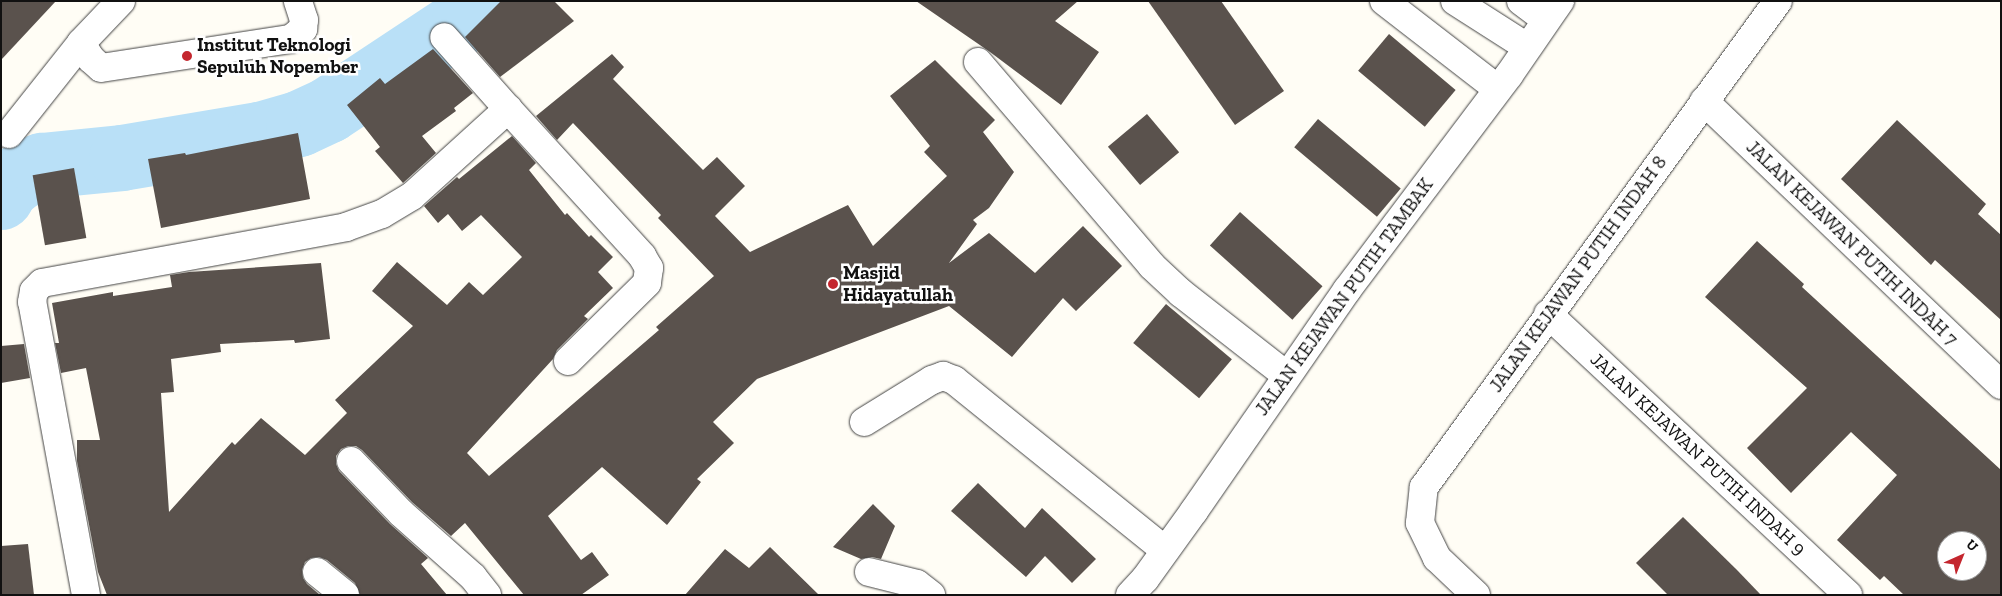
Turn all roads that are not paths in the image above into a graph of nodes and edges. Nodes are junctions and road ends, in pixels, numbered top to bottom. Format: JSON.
{"nodes":[{"id":1,"x":121,"y":1,"type":"edge"},
{"id":2,"x":298,"y":1,"type":"edge"},
{"id":3,"x":1384,"y":1,"type":"edge"},
{"id":4,"x":1455,"y":1,"type":"edge"},
{"id":5,"x":1521,"y":1,"type":"edge"},
{"id":6,"x":1778,"y":1,"type":"edge"},
{"id":7,"x":1553,"y":11,"type":"edge"},
{"id":8,"x":444,"y":37,"type":"dead end"},
{"id":9,"x":81,"y":43,"type":"junction"},
{"id":10,"x":1527,"y":47,"type":"junction"},
{"id":11,"x":978,"y":62,"type":"dead end"},
{"id":12,"x":1498,"y":89,"type":"junction"},
{"id":13,"x":1704,"y":101,"type":"junction"},
{"id":14,"x":508,"y":109,"type":"junction"},
{"id":15,"x":9,"y":134,"type":"dead end"},
{"id":16,"x":1548,"y":314,"type":"junction"},
{"id":17,"x":568,"y":361,"type":"dead end"},
{"id":18,"x":1286,"y":375,"type":"junction"},
{"id":19,"x":2001,"y":385,"type":"edge"},
{"id":20,"x":864,"y":422,"type":"dead end"},
{"id":21,"x":351,"y":461,"type":"dead end"},
{"id":22,"x":1165,"y":550,"type":"junction"},
{"id":23,"x":317,"y":572,"type":"dead end"},
{"id":24,"x":869,"y":572,"type":"dead end"},
{"id":25,"x":86,"y":595,"type":"edge"},
{"id":26,"x":344,"y":595,"type":"edge"},
{"id":27,"x":487,"y":595,"type":"edge"},
{"id":28,"x":931,"y":595,"type":"edge"},
{"id":29,"x":1130,"y":595,"type":"edge"},
{"id":30,"x":1476,"y":595,"type":"edge"},
{"id":31,"x":1848,"y":595,"type":"edge"}],
"edges":[{"from":1,"to":9,"type":"street"},
{"from":2,"to":9,"type":"street"},
{"from":3,"to":12,"type":"street"},
{"from":4,"to":10,"type":"street"},
{"from":5,"to":7,"type":"street"},
{"from":6,"to":13,"type":"street","name":"JALAN KEJAWAN PUTIH INDAH 8"},
{"from":7,"to":10,"type":"street","name":"JALAN KEJAWAN PUTIH TAMBAK"},
{"from":8,"to":14,"type":"street"},
{"from":9,"to":15,"type":"street"},
{"from":10,"to":12,"type":"street","name":"JALAN KEJAWAN PUTIH TAMBAK"},
{"from":11,"to":18,"type":"street"},
{"from":12,"to":18,"type":"street","name":"JALAN KEJAWAN PUTIH TAMBAK"},
{"from":13,"to":16,"type":"street","name":"JALAN KEJAWAN PUTIH INDAH 8"},
{"from":13,"to":19,"type":"street","name":"JALAN KEJAWAN PUTIH INDAH 7"},
{"from":14,"to":17,"type":"street"},
{"from":14,"to":25,"type":"street"},
{"from":16,"to":30,"type":"street","name":"JALAN KEJAWAN PUTIH INDAH 8"},
{"from":16,"to":31,"type":"street","name":"JALAN KEJAWAN PUTIH INDAH 9"},
{"from":18,"to":22,"type":"street","name":"JALAN KEJAWAN PUTIH TAMBAK"},
{"from":20,"to":22,"type":"street"},
{"from":21,"to":27,"type":"street"},
{"from":22,"to":29,"type":"street","name":"JALAN KEJAWAN PUTIH TAMBAK"},
{"from":23,"to":26,"type":"street"},
{"from":24,"to":28,"type":"street"}]}
